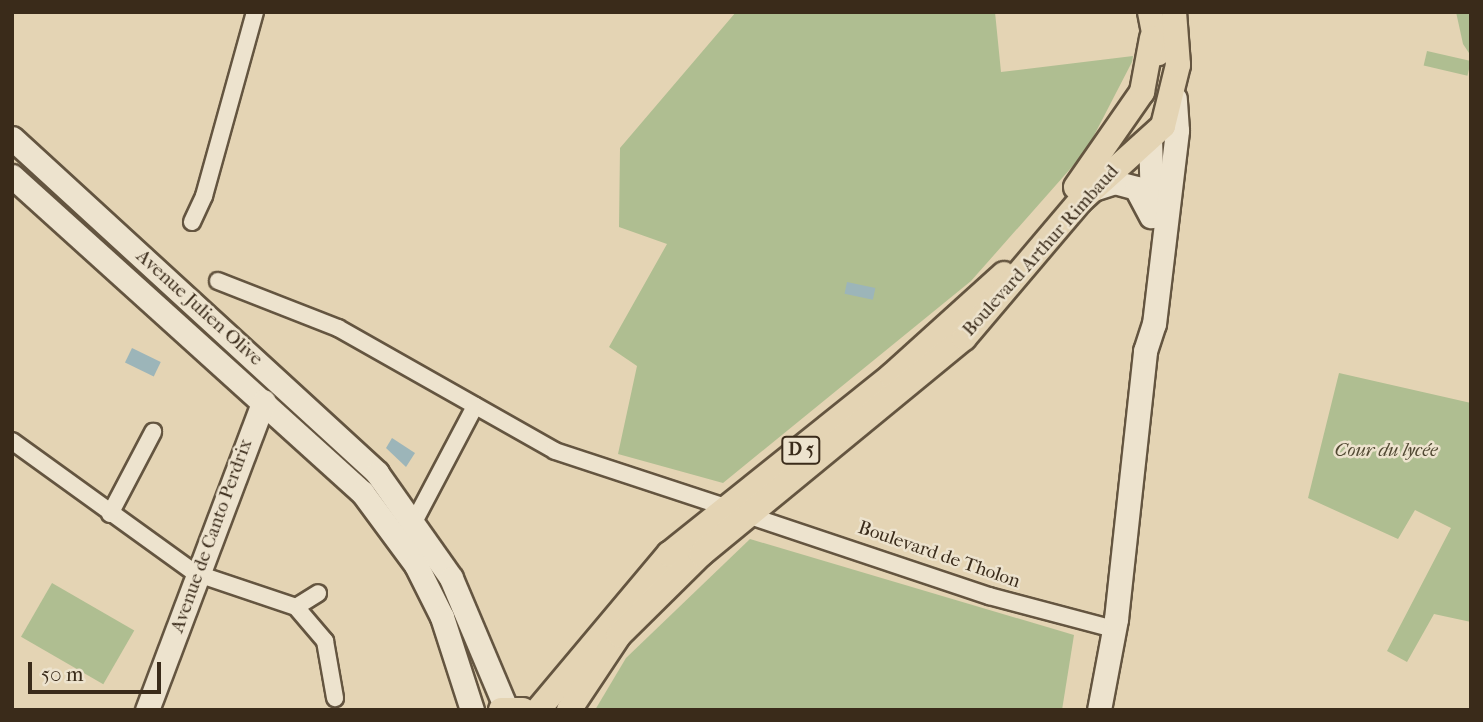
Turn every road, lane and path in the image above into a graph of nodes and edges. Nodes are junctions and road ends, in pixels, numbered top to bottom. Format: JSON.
{"nodes":[{"id":1,"x":255,"y":12,"type":"edge"},
{"id":2,"x":1150,"y":12,"type":"edge"},
{"id":3,"x":1174,"y":12,"type":"edge"},
{"id":4,"x":1152,"y":38,"type":"junction"},
{"id":5,"x":1175,"y":98,"type":"junction"},
{"id":6,"x":1150,"y":138,"type":"junction"},
{"id":7,"x":1112,"y":139,"type":"junction"},
{"id":8,"x":15,"y":141,"type":"edge"},
{"id":9,"x":1170,"y":170,"type":"junction"},
{"id":10,"x":12,"y":176,"type":"edge"},
{"id":11,"x":1093,"y":189,"type":"junction"},
{"id":12,"x":1152,"y":216,"type":"junction"},
{"id":13,"x":191,"y":222,"type":"dead end"},
{"id":14,"x":218,"y":281,"type":"dead end"},
{"id":15,"x":1145,"y":351,"type":"junction"},
{"id":16,"x":264,"y":401,"type":"junction"},
{"id":17,"x":475,"y":406,"type":"junction"},
{"id":18,"x":153,"y":432,"type":"dead end"},
{"id":19,"x":12,"y":442,"type":"edge"},
{"id":20,"x":376,"y":473,"type":"junction"},
{"id":21,"x":728,"y":508,"type":"junction"},
{"id":22,"x":110,"y":514,"type":"junction"},
{"id":23,"x":753,"y":517,"type":"junction"},
{"id":24,"x":415,"y":520,"type":"junction"},
{"id":25,"x":195,"y":573,"type":"junction"},
{"id":26,"x":318,"y":593,"type":"dead end"},
{"id":27,"x":296,"y":607,"type":"junction"},
{"id":28,"x":1114,"y":629,"type":"junction"},
{"id":29,"x":335,"y":698,"type":"dead end"},
{"id":30,"x":510,"y":709,"type":"edge"},
{"id":31,"x":147,"y":710,"type":"edge"},
{"id":32,"x":472,"y":710,"type":"edge"},
{"id":33,"x":538,"y":710,"type":"edge"},
{"id":34,"x":569,"y":710,"type":"edge"},
{"id":35,"x":1099,"y":710,"type":"edge"}],
"edges":[{"from":1,"to":13,"type":"street"},
{"from":2,"to":4,"type":"main road","number":"D 5"},
{"from":3,"to":5,"type":"main road","number":"D 5"},
{"from":4,"to":6,"type":"main road","number":"D 5"},
{"from":4,"to":7,"type":"main road","name":"Boulevard Arthur Rimbaud","number":"D 5"},
{"from":5,"to":6,"type":"main road","name":"Boulevard Arthur Rimbaud","number":"D 5"},
{"from":5,"to":9,"type":"main road"},
{"from":6,"to":7,"type":"main road","name":"Boulevard Arthur Rimbaud"},
{"from":6,"to":9,"type":"main road"},
{"from":6,"to":11,"type":"main road","name":"Boulevard Arthur Rimbaud","number":"D 5"},
{"from":6,"to":12,"type":"main road"},
{"from":7,"to":21,"type":"main road","name":"Boulevard Arthur Rimbaud","number":"D 5"},
{"from":8,"to":20,"type":"main road","name":"Avenue Julien Olive"},
{"from":9,"to":15,"type":"main road"},
{"from":10,"to":16,"type":"main road","name":"Avenue Julien Olive"},
{"from":11,"to":12,"type":"main road"},
{"from":11,"to":23,"type":"main road","name":"Boulevard Arthur Rimbaud","number":"D 5"},
{"from":12,"to":15,"type":"main road"},
{"from":14,"to":17,"type":"street"},
{"from":15,"to":28,"type":"main road"},
{"from":16,"to":20,"type":"main road","name":"Avenue Julien Olive"},
{"from":16,"to":25,"type":"main road","name":"Avenue de Canto Perdrix"},
{"from":16,"to":32,"type":"main road","name":"Avenue Julien Olive"},
{"from":17,"to":21,"type":"street"},
{"from":17,"to":24,"type":"street"},
{"from":18,"to":22,"type":"street"},
{"from":19,"to":22,"type":"street"},
{"from":20,"to":24,"type":"main road","name":"Avenue Julien Olive"},
{"from":21,"to":33,"type":"main road","name":"Boulevard Arthur Rimbaud","number":"D 5"},
{"from":22,"to":25,"type":"street"},
{"from":23,"to":28,"type":"street","name":"Boulevard de Tholon"},
{"from":23,"to":34,"type":"main road","name":"Boulevard Arthur Rimbaud","number":"D 5"},
{"from":24,"to":30,"type":"main road","name":"Avenue Julien Olive"},
{"from":25,"to":27,"type":"street"},
{"from":25,"to":31,"type":"main road","name":"Avenue de Canto Perdrix"},
{"from":26,"to":27,"type":"street"},
{"from":27,"to":29,"type":"street"},
{"from":28,"to":35,"type":"main road"}]}
